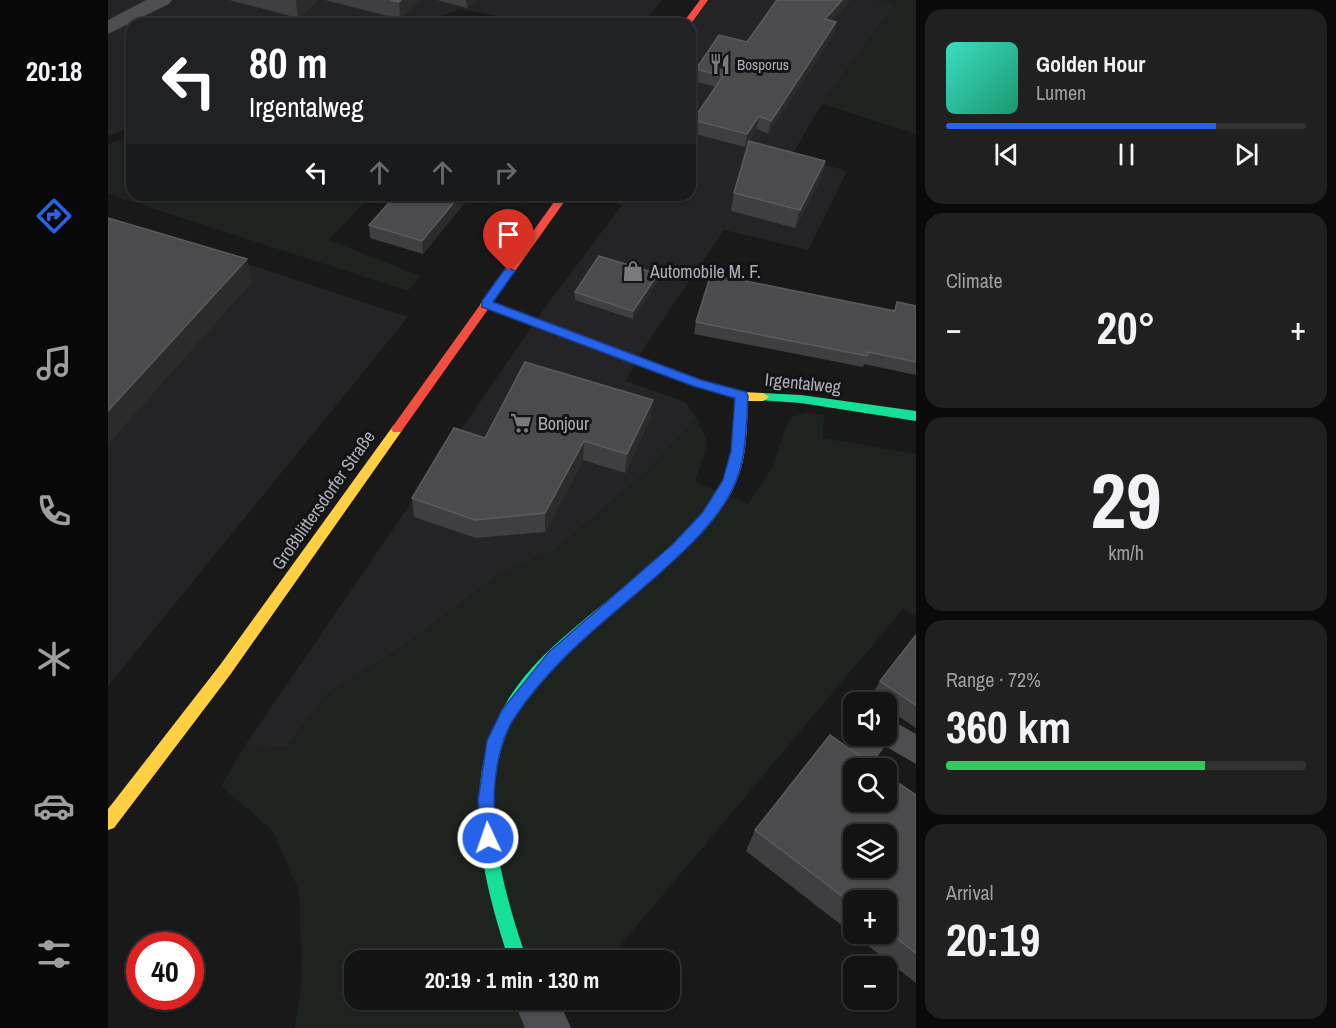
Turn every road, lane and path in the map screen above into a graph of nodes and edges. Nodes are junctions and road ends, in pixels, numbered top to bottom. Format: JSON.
{"nodes":[{"id":1,"x":162,"y":0,"type":"edge"},
{"id":2,"x":704,"y":0,"type":"edge"},
{"id":3,"x":127,"y":18,"type":"edge"},
{"id":4,"x":690,"y":18,"type":"edge"},
{"id":5,"x":126,"y":19,"type":"edge"},
{"id":6,"x":108,"y":28,"type":"edge"},
{"id":7,"x":560,"y":201,"type":"edge"},
{"id":8,"x":486,"y":304,"type":"junction"},
{"id":9,"x":742,"y":396,"type":"junction"},
{"id":10,"x":916,"y":417,"type":"edge"},
{"id":11,"x":897,"y":737,"type":"edge"},
{"id":12,"x":916,"y":750,"type":"edge"},
{"id":13,"x":108,"y":822,"type":"edge"},
{"id":14,"x":514,"y":950,"type":"edge"},
{"id":15,"x":540,"y":1010,"type":"edge"},
{"id":16,"x":549,"y":1028,"type":"edge"}],
"edges":[{"from":1,"to":3,"type":"street"},
{"from":2,"to":4,"type":"street"},
{"from":5,"to":6,"type":"street"},
{"from":7,"to":8,"type":"street","name":"Großblittersdorfer Straße"},
{"from":8,"to":9,"type":"street","name":"Irgentalweg"},
{"from":8,"to":13,"type":"street","name":"Großblittersdorfer Straße"},
{"from":9,"to":10,"type":"street","name":"Irgentalweg"},
{"from":9,"to":14,"type":"street"},
{"from":11,"to":12,"type":"lane"},
{"from":15,"to":16,"type":"street"}]}
